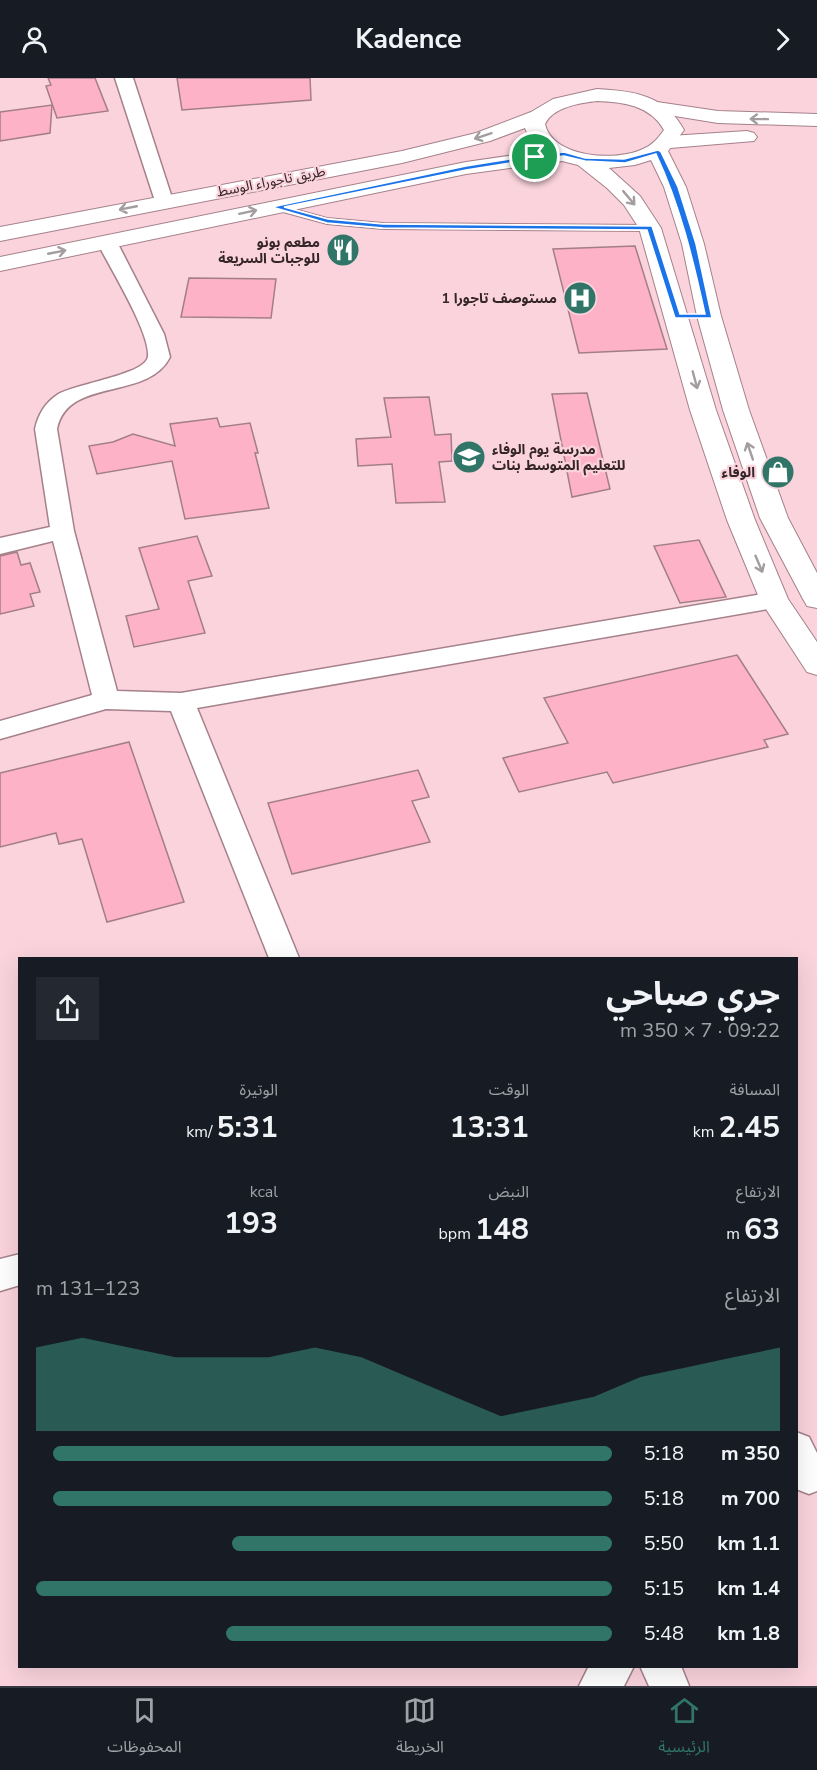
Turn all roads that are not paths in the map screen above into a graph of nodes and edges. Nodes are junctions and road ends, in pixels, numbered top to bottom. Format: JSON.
{"nodes":[{"id":1,"x":124,"y":78,"type":"edge"},
{"id":2,"x":605,"y":78,"type":"edge"},
{"id":3,"x":549,"y":85,"type":"dead end"},
{"id":4,"x":647,"y":104,"type":"junction"},
{"id":5,"x":541,"y":112,"type":"junction"},
{"id":6,"x":817,"y":120,"type":"edge"},
{"id":7,"x":817,"y":137,"type":"edge"},
{"id":8,"x":664,"y":147,"type":"junction"},
{"id":9,"x":574,"y":157,"type":"junction"},
{"id":10,"x":165,"y":201,"type":"junction"},
{"id":11,"x":276,"y":207,"type":"junction"},
{"id":12,"x":650,"y":228,"type":"junction"},
{"id":13,"x":0,"y":234,"type":"edge"},
{"id":14,"x":107,"y":242,"type":"junction"},
{"id":15,"x":0,"y":264,"type":"edge"},
{"id":16,"x":677,"y":316,"type":"junction"},
{"id":17,"x":709,"y":316,"type":"junction"},
{"id":18,"x":62,"y":531,"type":"junction"},
{"id":19,"x":0,"y":546,"type":"edge"},
{"id":20,"x":810,"y":573,"type":"edge"},
{"id":21,"x":817,"y":599,"type":"edge"},
{"id":22,"x":774,"y":600,"type":"junction"},
{"id":23,"x":817,"y":665,"type":"edge"},
{"id":24,"x":106,"y":700,"type":"junction"},
{"id":25,"x":181,"y":702,"type":"junction"},
{"id":26,"x":0,"y":730,"type":"edge"},
{"id":27,"x":284,"y":957,"type":"edge"},
{"id":28,"x":18,"y":1270,"type":"edge"},
{"id":29,"x":0,"y":1275,"type":"edge"},
{"id":30,"x":612,"y":1668,"type":"edge"},
{"id":31,"x":661,"y":1668,"type":"edge"},
{"id":32,"x":599,"y":1686,"type":"edge"},
{"id":33,"x":669,"y":1686,"type":"edge"}],
"edges":[{"from":1,"to":10,"type":"street"},
{"from":2,"to":4,"type":"main road"},
{"from":3,"to":5,"type":"main road"},
{"from":4,"to":5,"type":"main road","name":"طريق تاجوراء الوسط"},
{"from":6,"to":4,"type":"main road","name":"طريق تاجوراء الوسط","one_way":true},
{"from":4,"to":8,"type":"main road"},
{"from":5,"to":9,"type":"main road"},
{"from":5,"to":10,"type":"main road","name":"طريق تاجوراء الوسط","one_way":true},
{"from":7,"to":8,"type":"main road"},
{"from":8,"to":9,"type":"main road"},
{"from":8,"to":17,"type":"main road"},
{"from":9,"to":11,"type":"main road"},
{"from":9,"to":12,"type":"main road","one_way":true},
{"from":10,"to":13,"type":"main road","name":"طريق تاجوراء الوسط","one_way":true},
{"from":11,"to":12,"type":"lane"},
{"from":14,"to":11,"type":"main road","one_way":true},
{"from":12,"to":16,"type":"main road"},
{"from":15,"to":14,"type":"main road","one_way":true},
{"from":14,"to":18,"type":"street"},
{"from":16,"to":17,"type":"main road"},
{"from":16,"to":22,"type":"main road","one_way":true},
{"from":20,"to":17,"type":"main road","one_way":true},
{"from":18,"to":19,"type":"street"},
{"from":18,"to":24,"type":"street"},
{"from":20,"to":21,"type":"main road"},
{"from":22,"to":23,"type":"main road"},
{"from":22,"to":25,"type":"street"},
{"from":24,"to":25,"type":"street"},
{"from":24,"to":26,"type":"street"},
{"from":25,"to":27,"type":"street"},
{"from":28,"to":29,"type":"street"},
{"from":30,"to":32,"type":"street"},
{"from":31,"to":33,"type":"street"}]}
